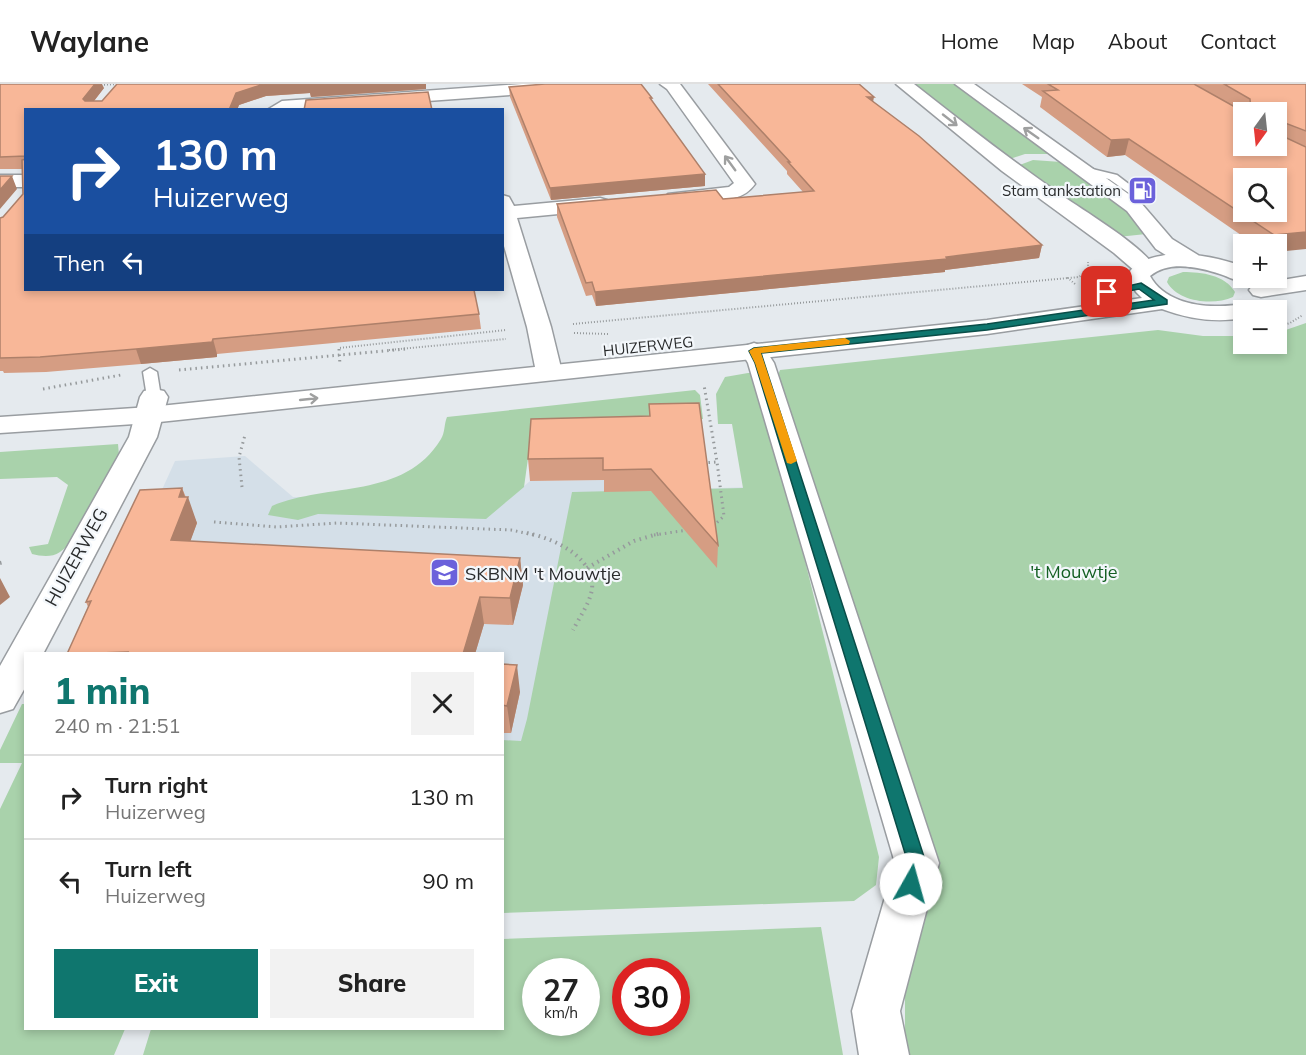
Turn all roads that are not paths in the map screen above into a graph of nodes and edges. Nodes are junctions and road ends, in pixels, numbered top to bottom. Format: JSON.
{"nodes":[{"id":1,"x":591,"y":84,"type":"edge"},
{"id":2,"x":668,"y":84,"type":"edge"},
{"id":3,"x":904,"y":84,"type":"edge"},
{"id":4,"x":963,"y":84,"type":"edge"},
{"id":5,"x":468,"y":88,"type":"edge"},
{"id":6,"x":278,"y":108,"type":"edge"},
{"id":7,"x":474,"y":108,"type":"edge"},
{"id":8,"x":1077,"y":165,"type":"junction"},
{"id":9,"x":1009,"y":167,"type":"junction"},
{"id":10,"x":24,"y":181,"type":"edge"},
{"id":11,"x":0,"y":182,"type":"edge"},
{"id":12,"x":654,"y":200,"type":"edge"},
{"id":13,"x":620,"y":203,"type":"edge"},
{"id":14,"x":504,"y":209,"type":"edge"},
{"id":15,"x":1190,"y":260,"type":"junction"},
{"id":16,"x":1306,"y":264,"type":"edge"},
{"id":17,"x":1287,"y":266,"type":"edge"},
{"id":18,"x":1233,"y":273,"type":"edge"},
{"id":19,"x":1143,"y":276,"type":"junction"},
{"id":20,"x":1287,"y":281,"type":"edge"},
{"id":21,"x":1306,"y":283,"type":"edge"},
{"id":22,"x":1164,"y":302,"type":"junction"},
{"id":23,"x":1233,"y":312,"type":"edge"},
{"id":24,"x":754,"y":351,"type":"junction"},
{"id":25,"x":547,"y":365,"type":"junction"},
{"id":26,"x":151,"y":395,"type":"junction"},
{"id":27,"x":0,"y":407,"type":"edge"},
{"id":28,"x":0,"y":425,"type":"edge"},
{"id":29,"x":29,"y":645,"type":"junction"},
{"id":30,"x":25,"y":652,"type":"edge"},
{"id":31,"x":24,"y":654,"type":"edge"},
{"id":32,"x":0,"y":665,"type":"edge"},
{"id":33,"x":0,"y":699,"type":"edge"},
{"id":34,"x":884,"y":1055,"type":"edge"}],
"edges":[{"from":1,"to":5,"type":"street"},
{"from":12,"to":2,"type":"street","one_way":true},
{"from":3,"to":9,"type":"street","one_way":true},
{"from":8,"to":4,"type":"street","one_way":true},
{"from":5,"to":6,"type":"street"},
{"from":5,"to":7,"type":"street"},
{"from":8,"to":9,"type":"street"},
{"from":8,"to":15,"type":"street"},
{"from":9,"to":19,"type":"street"},
{"from":10,"to":11,"type":"street"},
{"from":13,"to":14,"type":"street"},
{"from":14,"to":25,"type":"street"},
{"from":15,"to":18,"type":"street"},
{"from":15,"to":19,"type":"street","name":"HUIZERWEG"},
{"from":16,"to":17,"type":"street"},
{"from":19,"to":22,"type":"street"},
{"from":19,"to":25,"type":"street","name":"HUIZERWEG"},
{"from":20,"to":21,"type":"street"},
{"from":22,"to":23,"type":"street"},
{"from":22,"to":24,"type":"street","name":"HUIZERWEG"},
{"from":24,"to":25,"type":"street","name":"HUIZERWEG"},
{"from":24,"to":34,"type":"street"},
{"from":26,"to":25,"type":"street","name":"HUIZERWEG","one_way":true},
{"from":25,"to":26,"type":"street","name":"HUIZERWEG"},
{"from":26,"to":27,"type":"street","name":"HUIZERWEG"},
{"from":26,"to":28,"type":"street","name":"HUIZERWEG"},
{"from":26,"to":29,"type":"street","name":"HUIZERWEG"},
{"from":29,"to":30,"type":"street","name":"HUIZERWEG"},
{"from":29,"to":32,"type":"lane"},
{"from":31,"to":33,"type":"street","name":"HUIZERWEG"}]}
